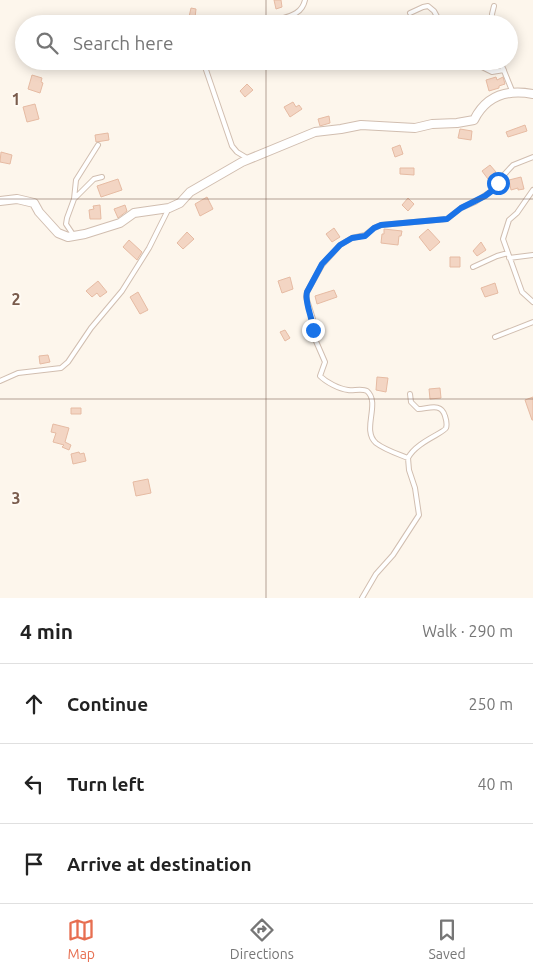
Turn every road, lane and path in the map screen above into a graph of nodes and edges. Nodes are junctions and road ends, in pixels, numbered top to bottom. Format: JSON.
{"nodes":[{"id":1,"x":305,"y":0,"type":"edge"},
{"id":2,"x":494,"y":6,"type":"dead end"},
{"id":3,"x":410,"y":13,"type":"dead end"},
{"id":4,"x":292,"y":15,"type":"edge"},
{"id":5,"x":436,"y":15,"type":"edge"},
{"id":6,"x":492,"y":15,"type":"edge"},
{"id":7,"x":206,"y":70,"type":"edge"},
{"id":8,"x":488,"y":70,"type":"edge"},
{"id":9,"x":504,"y":70,"type":"joint"},
{"id":10,"x":513,"y":94,"type":"junction"},
{"id":11,"x":533,"y":94,"type":"edge"},
{"id":12,"x":98,"y":146,"type":"dead end"},
{"id":13,"x":249,"y":159,"type":"junction"},
{"id":14,"x":533,"y":159,"type":"edge"},
{"id":15,"x":102,"y":177,"type":"dead end"},
{"id":16,"x":533,"y":190,"type":"edge"},
{"id":17,"x":74,"y":199,"type":"junction"},
{"id":18,"x":0,"y":201,"type":"edge"},
{"id":19,"x":169,"y":208,"type":"junction"},
{"id":20,"x":74,"y":236,"type":"junction"},
{"id":21,"x":508,"y":253,"type":"junction"},
{"id":22,"x":533,"y":255,"type":"edge"},
{"id":23,"x":509,"y":258,"type":"junction"},
{"id":24,"x":473,"y":267,"type":"dead end"},
{"id":25,"x":533,"y":302,"type":"edge"},
{"id":26,"x":533,"y":322,"type":"edge"},
{"id":27,"x":495,"y":337,"type":"dead end"},
{"id":28,"x":0,"y":381,"type":"edge"},
{"id":29,"x":410,"y":394,"type":"dead end"},
{"id":30,"x":408,"y":458,"type":"junction"},
{"id":31,"x":362,"y":598,"type":"edge"}],
"edges":[{"from":1,"to":4,"type":"lane"},
{"from":2,"to":6,"type":"lane"},
{"from":3,"to":5,"type":"lane"},
{"from":7,"to":13,"type":"lane"},
{"from":8,"to":9,"type":"lane"},
{"from":9,"to":10,"type":"lane"},
{"from":10,"to":11,"type":"street"},
{"from":10,"to":13,"type":"street"},
{"from":12,"to":17,"type":"lane"},
{"from":13,"to":19,"type":"street"},
{"from":14,"to":30,"type":"lane"},
{"from":15,"to":17,"type":"lane"},
{"from":16,"to":21,"type":"lane"},
{"from":17,"to":20,"type":"lane"},
{"from":18,"to":20,"type":"street"},
{"from":19,"to":20,"type":"street"},
{"from":19,"to":28,"type":"lane"},
{"from":21,"to":23,"type":"lane"},
{"from":21,"to":24,"type":"lane"},
{"from":22,"to":23,"type":"lane"},
{"from":23,"to":25,"type":"lane"},
{"from":26,"to":27,"type":"lane"},
{"from":29,"to":30,"type":"lane"},
{"from":30,"to":31,"type":"lane"}]}
